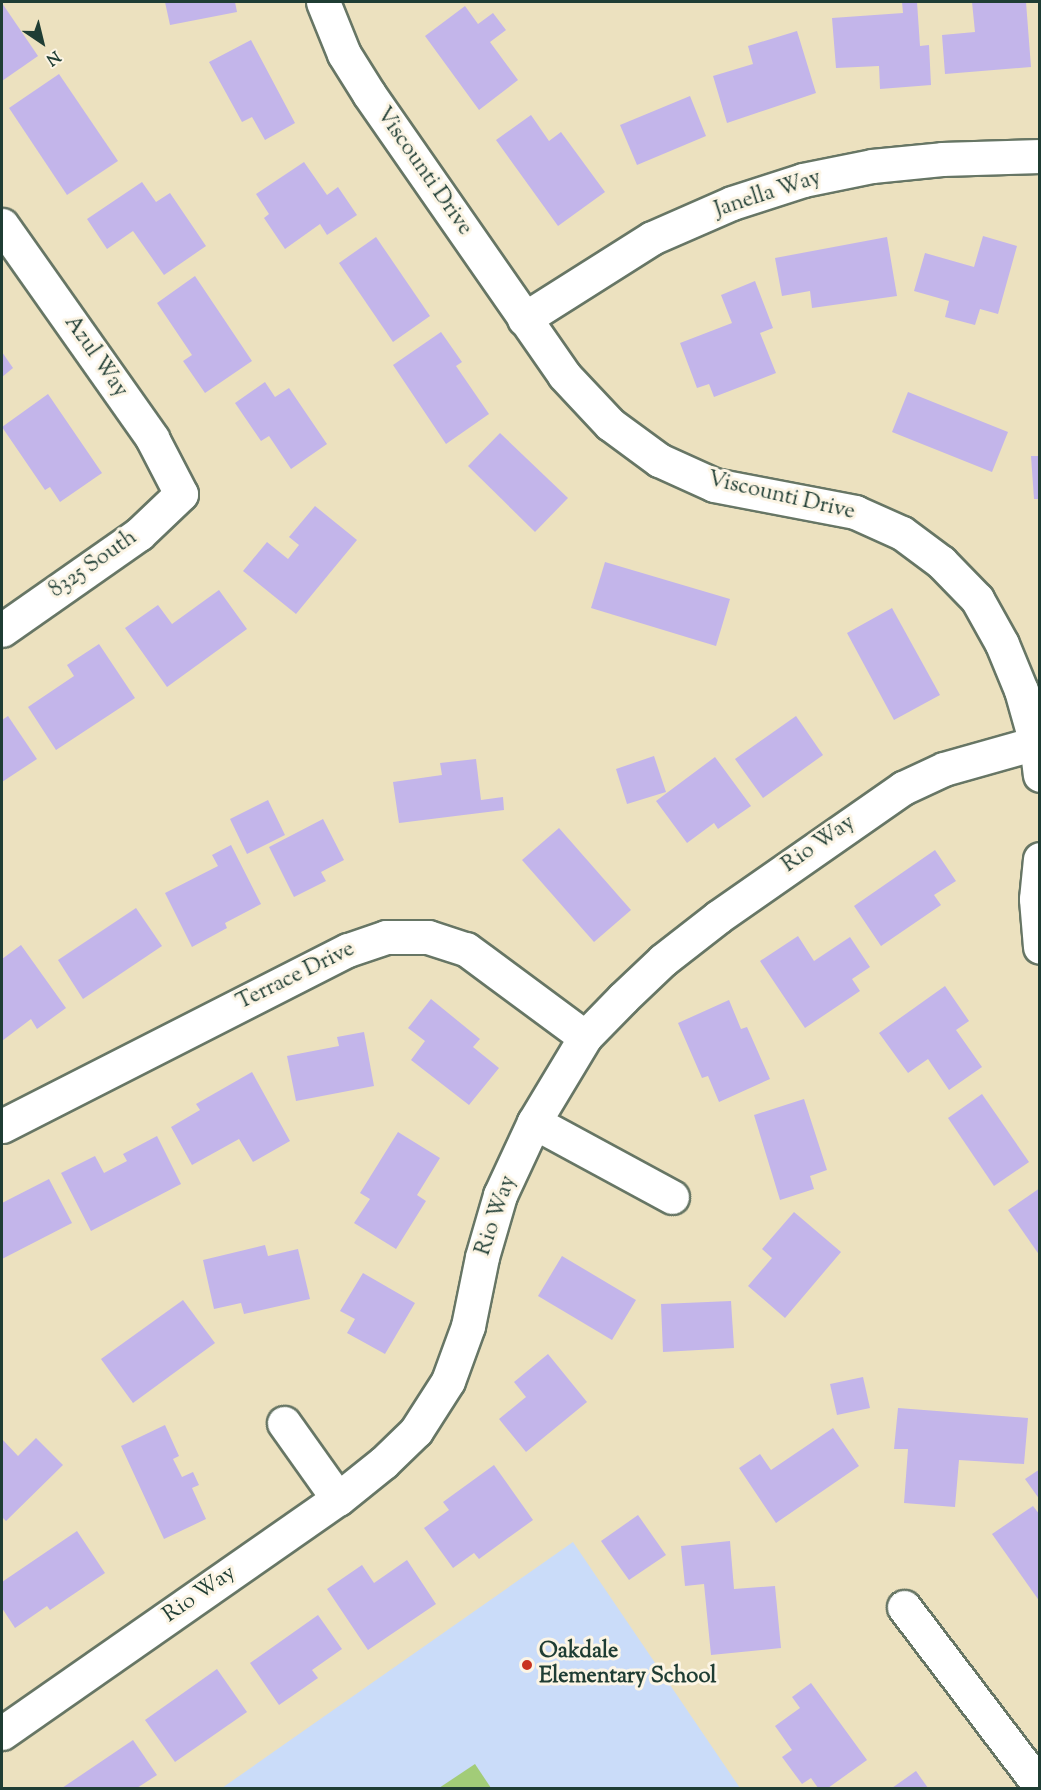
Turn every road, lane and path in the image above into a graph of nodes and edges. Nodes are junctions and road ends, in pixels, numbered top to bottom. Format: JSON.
{"nodes":[{"id":1,"x":323,"y":2,"type":"edge"},
{"id":2,"x":1040,"y":156,"type":"edge"},
{"id":3,"x":2,"y":225,"type":"edge"},
{"id":4,"x":524,"y":319,"type":"junction"},
{"id":5,"x":181,"y":494,"type":"joint"},
{"id":6,"x":2,"y":630,"type":"edge"},
{"id":7,"x":1038,"y":759,"type":"edge"},
{"id":8,"x":1040,"y":859,"type":"edge"},
{"id":9,"x":1040,"y":946,"type":"edge"},
{"id":10,"x":585,"y":1037,"type":"junction"},
{"id":11,"x":534,"y":1122,"type":"junction"},
{"id":12,"x":2,"y":1126,"type":"edge"},
{"id":13,"x":672,"y":1197,"type":"dead end"},
{"id":14,"x":284,"y":1423,"type":"dead end"},
{"id":15,"x":338,"y":1499,"type":"junction"},
{"id":16,"x":904,"y":1607,"type":"dead end"},
{"id":17,"x":3,"y":1730,"type":"edge"},
{"id":18,"x":1040,"y":1786,"type":"edge"}],
"edges":[{"from":1,"to":4,"type":"street","name":"Viscounti Drive"},
{"from":2,"to":4,"type":"street","name":"Janella Way"},
{"from":3,"to":5,"type":"street","name":"Azul Way"},
{"from":4,"to":7,"type":"street","name":"Viscounti Drive"},
{"from":5,"to":6,"type":"street","name":"8325 South"},
{"from":7,"to":10,"type":"street","name":"Rio Way"},
{"from":8,"to":9,"type":"street"},
{"from":10,"to":11,"type":"street","name":"Rio Way"},
{"from":10,"to":12,"type":"street","name":"Terrace Drive"},
{"from":11,"to":13,"type":"street"},
{"from":11,"to":15,"type":"street","name":"Rio Way"},
{"from":14,"to":15,"type":"street"},
{"from":15,"to":17,"type":"street","name":"Rio Way"},
{"from":16,"to":18,"type":"street"}]}
